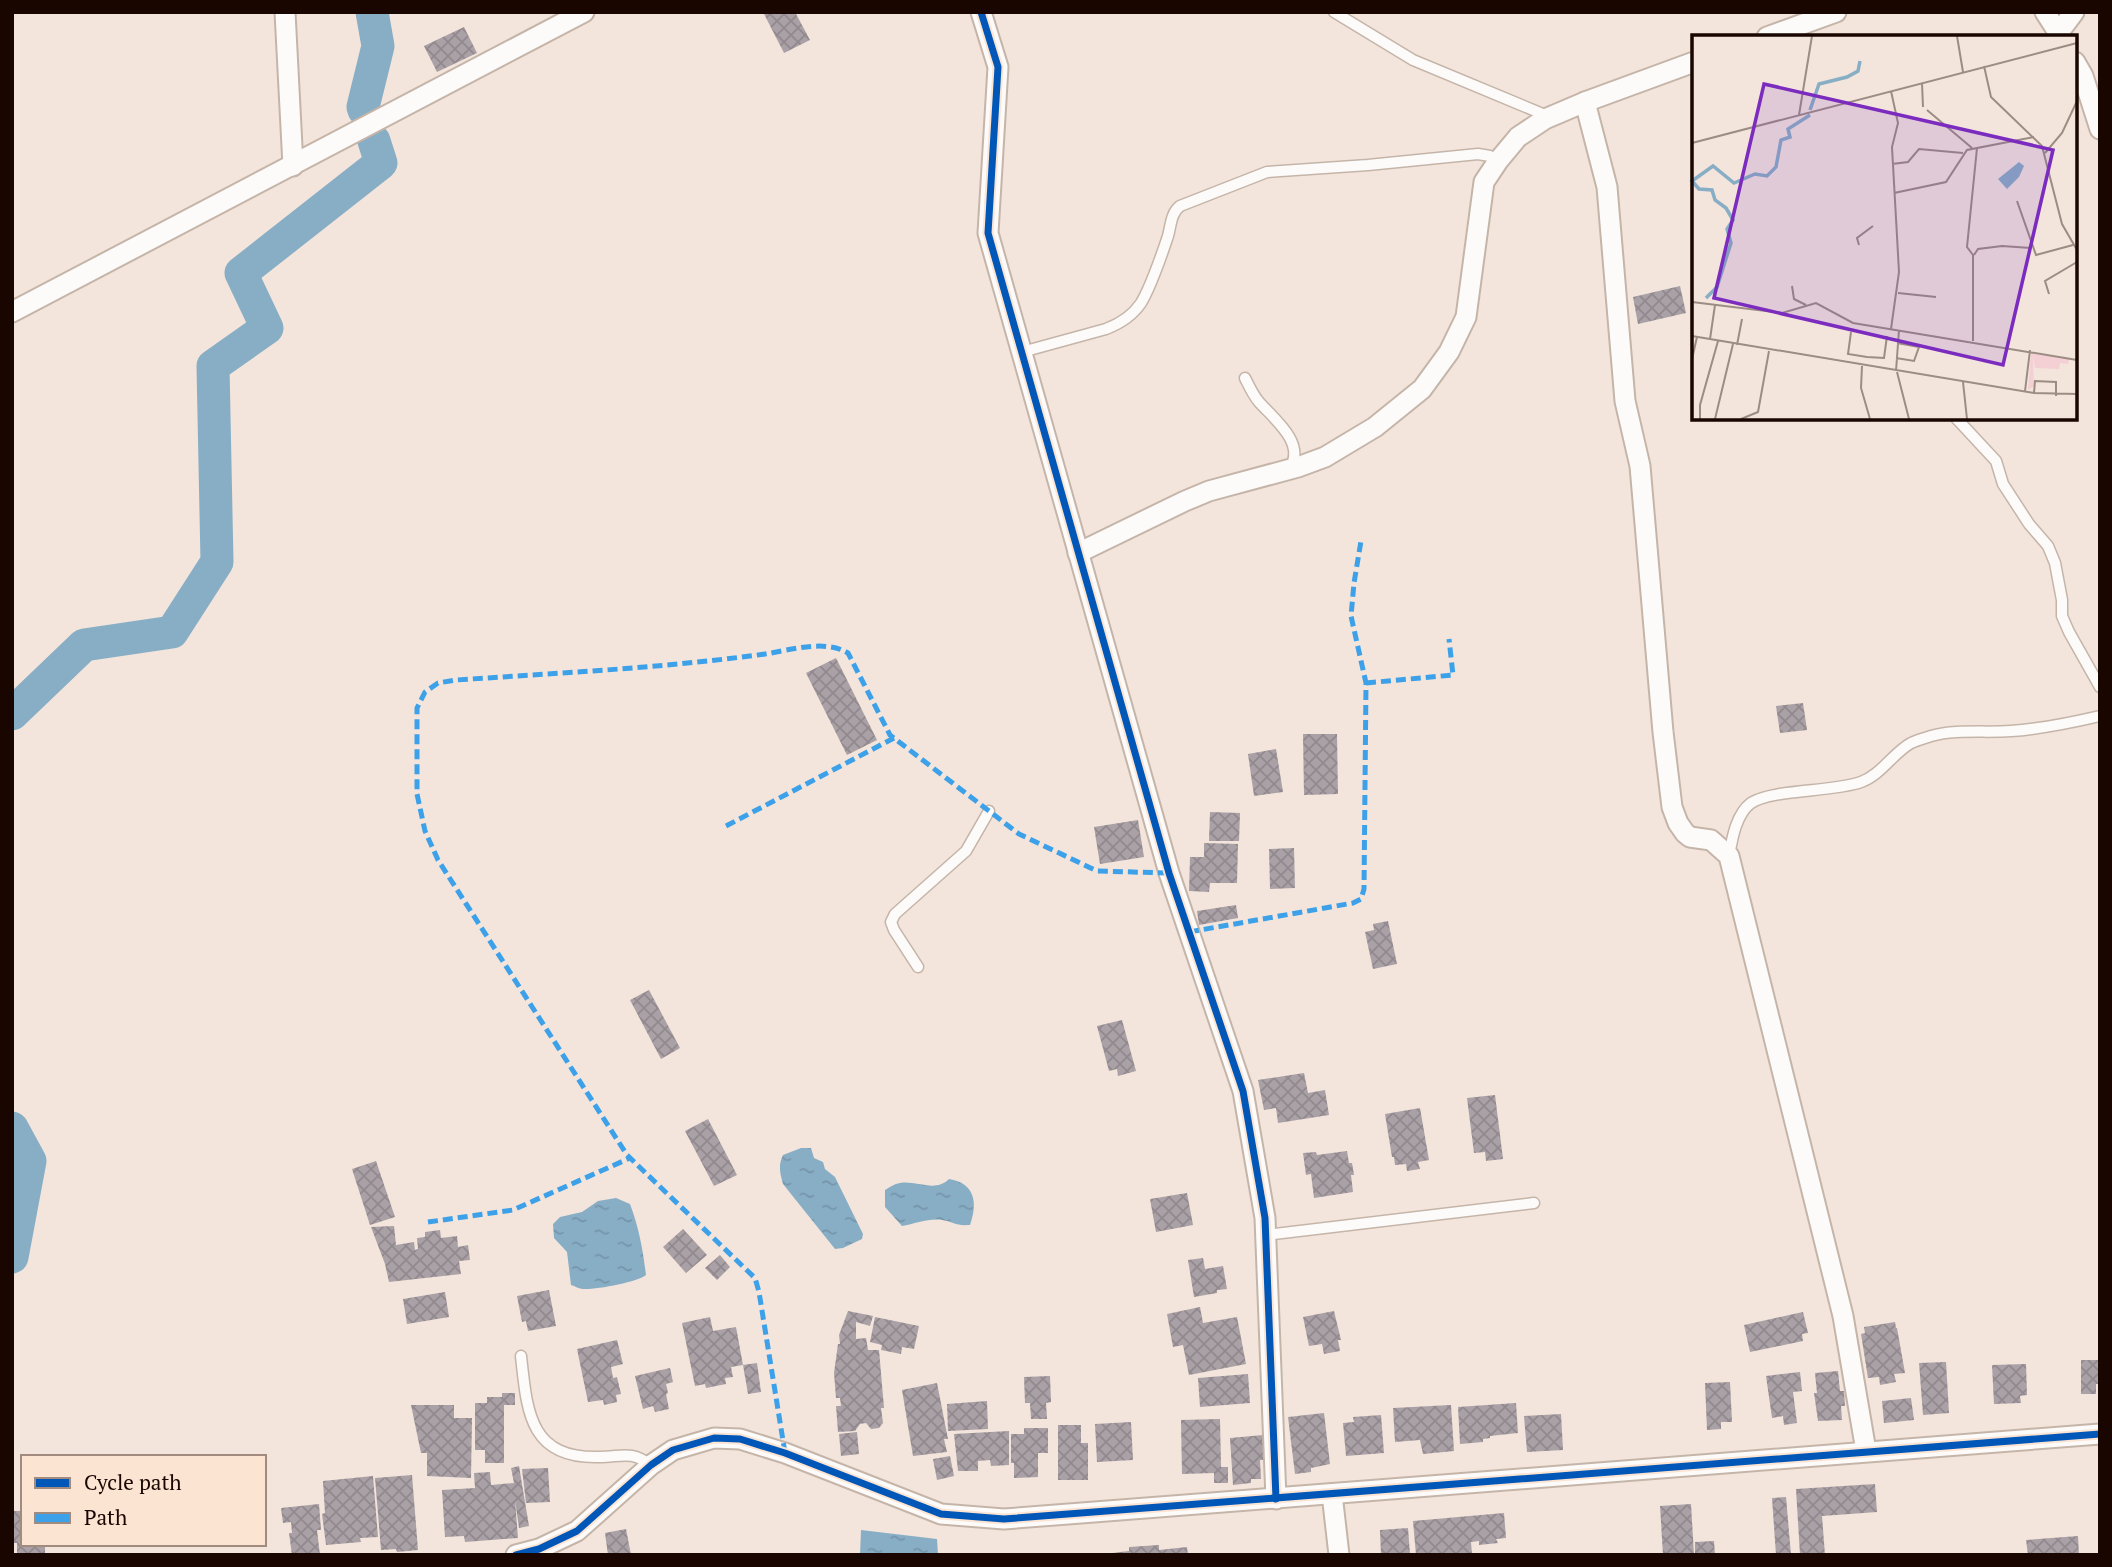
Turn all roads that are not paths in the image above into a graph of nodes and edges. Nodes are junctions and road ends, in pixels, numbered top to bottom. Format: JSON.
{"nodes":[{"id":1,"x":285,"y":12,"type":"edge"},
{"id":2,"x":584,"y":12,"type":"edge"},
{"id":3,"x":981,"y":12,"type":"edge"},
{"id":4,"x":1334,"y":12,"type":"edge"},
{"id":5,"x":1836,"y":12,"type":"edge"},
{"id":6,"x":2045,"y":12,"type":"edge"},
{"id":7,"x":2074,"y":12,"type":"edge"},
{"id":8,"x":2060,"y":34,"type":"edge"},
{"id":9,"x":1773,"y":35,"type":"edge"},
{"id":10,"x":1692,"y":63,"type":"edge"},
{"id":11,"x":2077,"y":66,"type":"edge"},
{"id":12,"x":1585,"y":102,"type":"junction"},
{"id":13,"x":1550,"y":117,"type":"junction"},
{"id":14,"x":2100,"y":129,"type":"edge"},
{"id":15,"x":1496,"y":164,"type":"junction"},
{"id":16,"x":293,"y":166,"type":"junction"},
{"id":17,"x":12,"y":312,"type":"edge"},
{"id":18,"x":1022,"y":352,"type":"junction"},
{"id":19,"x":1245,"y":377,"type":"dead end"},
{"id":20,"x":1958,"y":420,"type":"edge"},
{"id":21,"x":1288,"y":470,"type":"junction"},
{"id":22,"x":1078,"y":553,"type":"junction"},
{"id":23,"x":2100,"y":687,"type":"edge"},
{"id":24,"x":2100,"y":716,"type":"edge"},
{"id":25,"x":989,"y":811,"type":"dead end"},
{"id":26,"x":1729,"y":856,"type":"junction"},
{"id":27,"x":918,"y":967,"type":"dead end"},
{"id":28,"x":1534,"y":1203,"type":"dead end"},
{"id":29,"x":1266,"y":1235,"type":"junction"},
{"id":30,"x":522,"y":1356,"type":"dead end"},
{"id":31,"x":2100,"y":1434,"type":"edge"},
{"id":32,"x":1866,"y":1451,"type":"junction"},
{"id":33,"x":651,"y":1465,"type":"junction"},
{"id":34,"x":1332,"y":1494,"type":"junction"},
{"id":35,"x":1276,"y":1499,"type":"junction"},
{"id":36,"x":516,"y":1555,"type":"edge"},
{"id":37,"x":1339,"y":1555,"type":"edge"}],
"edges":[{"from":1,"to":16,"type":"street"},
{"from":2,"to":16,"type":"street"},
{"from":3,"to":18,"type":"street"},
{"from":4,"to":13,"type":"lane"},
{"from":5,"to":9,"type":"street"},
{"from":6,"to":8,"type":"street"},
{"from":7,"to":8,"type":"street"},
{"from":10,"to":12,"type":"street"},
{"from":11,"to":14,"type":"street"},
{"from":12,"to":13,"type":"street"},
{"from":12,"to":26,"type":"street"},
{"from":13,"to":15,"type":"street"},
{"from":15,"to":18,"type":"lane"},
{"from":15,"to":21,"type":"street"},
{"from":16,"to":17,"type":"street"},
{"from":18,"to":22,"type":"street"},
{"from":19,"to":21,"type":"lane"},
{"from":20,"to":23,"type":"lane"},
{"from":21,"to":22,"type":"street"},
{"from":22,"to":29,"type":"street"},
{"from":24,"to":26,"type":"lane"},
{"from":25,"to":27,"type":"lane"},
{"from":26,"to":32,"type":"street"},
{"from":28,"to":29,"type":"lane"},
{"from":29,"to":35,"type":"street"},
{"from":30,"to":33,"type":"lane"},
{"from":31,"to":32,"type":"street"},
{"from":32,"to":34,"type":"street"},
{"from":33,"to":35,"type":"street"},
{"from":33,"to":36,"type":"street"},
{"from":34,"to":35,"type":"street"},
{"from":34,"to":37,"type":"street"}]}
